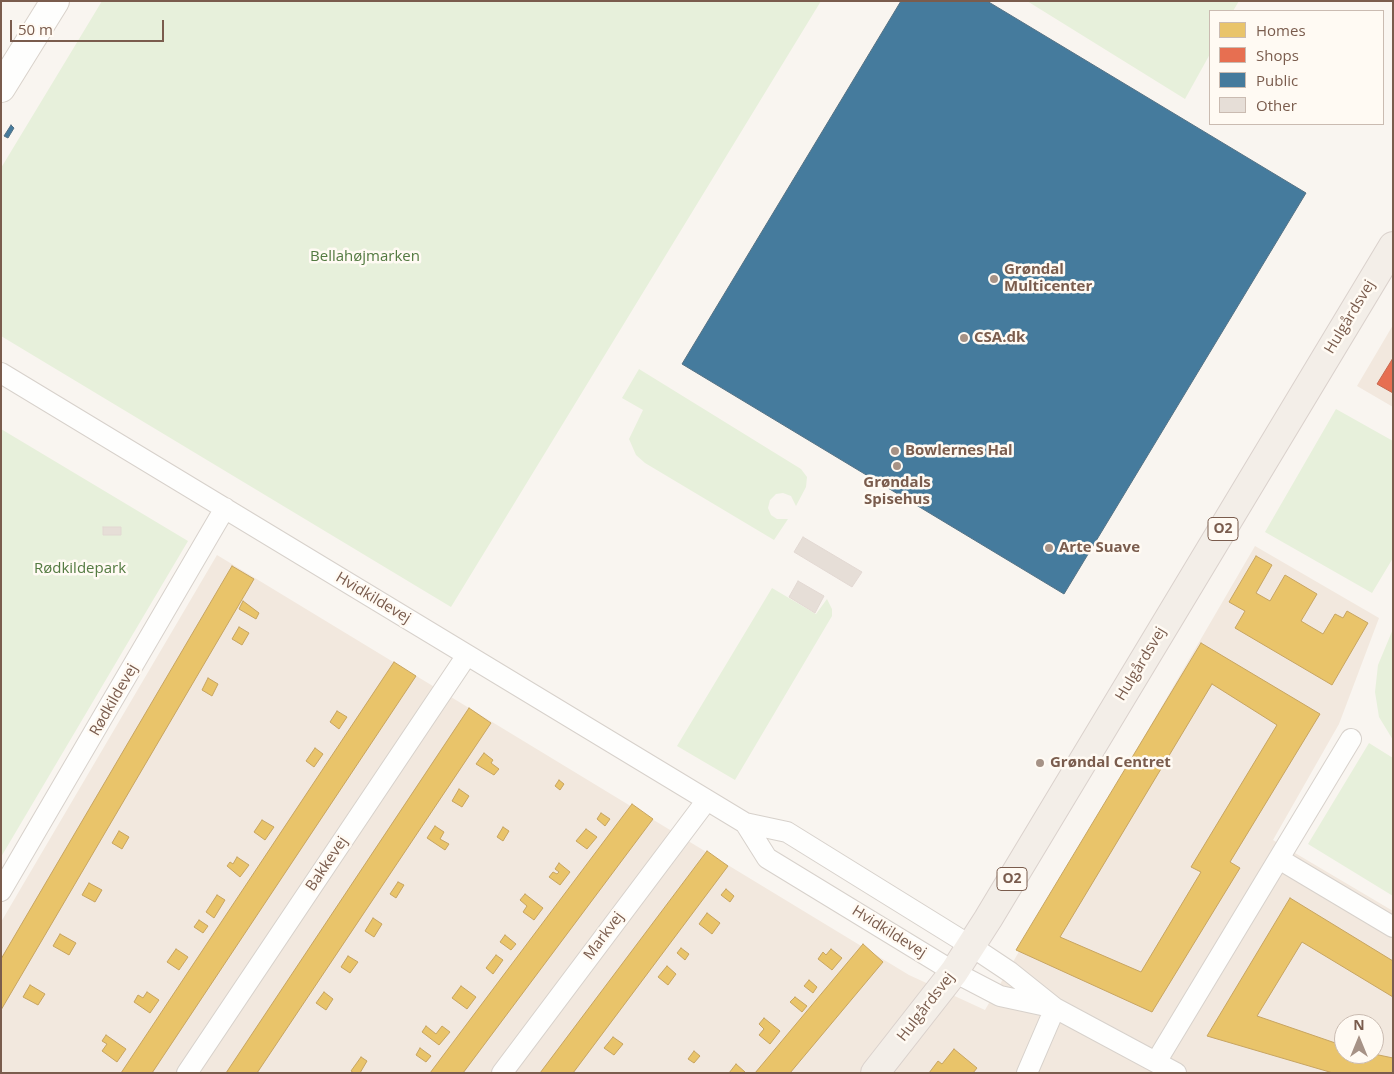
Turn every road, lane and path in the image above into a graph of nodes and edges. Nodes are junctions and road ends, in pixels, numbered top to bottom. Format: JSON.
{"nodes":[{"id":1,"x":55,"y":1,"type":"edge"},
{"id":2,"x":1,"y":88,"type":"edge"},
{"id":3,"x":1393,"y":246,"type":"edge"},
{"id":4,"x":1,"y":373,"type":"edge"},
{"id":5,"x":225,"y":508,"type":"junction"},
{"id":6,"x":467,"y":655,"type":"junction"},
{"id":7,"x":1351,"y":739,"type":"dead end"},
{"id":8,"x":707,"y":800,"type":"junction"},
{"id":9,"x":744,"y":822,"type":"junction"},
{"id":10,"x":1279,"y":858,"type":"junction"},
{"id":11,"x":1,"y":891,"type":"edge"},
{"id":12,"x":1393,"y":927,"type":"edge"},
{"id":13,"x":971,"y":946,"type":"junction"},
{"id":14,"x":954,"y":972,"type":"junction"},
{"id":15,"x":1055,"y":1008,"type":"junction"},
{"id":16,"x":1156,"y":1062,"type":"junction"},
{"id":17,"x":187,"y":1073,"type":"edge"},
{"id":18,"x":502,"y":1073,"type":"edge"},
{"id":19,"x":875,"y":1073,"type":"edge"},
{"id":20,"x":1027,"y":1073,"type":"edge"},
{"id":21,"x":1176,"y":1073,"type":"edge"}],
"edges":[{"from":1,"to":2,"type":"street"},
{"from":3,"to":13,"type":"main road","name":"Hulgårdsvej","number":"O2"},
{"from":4,"to":5,"type":"street","name":"Hvidkildevej"},
{"from":5,"to":6,"type":"street","name":"Hvidkildevej"},
{"from":5,"to":11,"type":"street","name":"Rødkildevej"},
{"from":6,"to":8,"type":"street","name":"Hvidkildevej"},
{"from":6,"to":17,"type":"street","name":"Bakkevej"},
{"from":7,"to":10,"type":"street"},
{"from":8,"to":9,"type":"street","name":"Hvidkildevej"},
{"from":8,"to":18,"type":"street","name":"Markvej"},
{"from":9,"to":13,"type":"street","name":"Hvidkildevej"},
{"from":9,"to":14,"type":"street","name":"Hvidkildevej"},
{"from":10,"to":12,"type":"street"},
{"from":10,"to":16,"type":"street"},
{"from":13,"to":14,"type":"main road","name":"Hulgårdsvej","number":"O2"},
{"from":13,"to":15,"type":"street","name":"Hvidkildevej"},
{"from":14,"to":15,"type":"street","name":"Hvidkildevej"},
{"from":14,"to":19,"type":"main road","name":"Hulgårdsvej","number":"O2"},
{"from":15,"to":16,"type":"street","name":"Hvidkildevej"},
{"from":15,"to":20,"type":"street"},
{"from":16,"to":21,"type":"street","name":"Hvidkildevej"}]}
